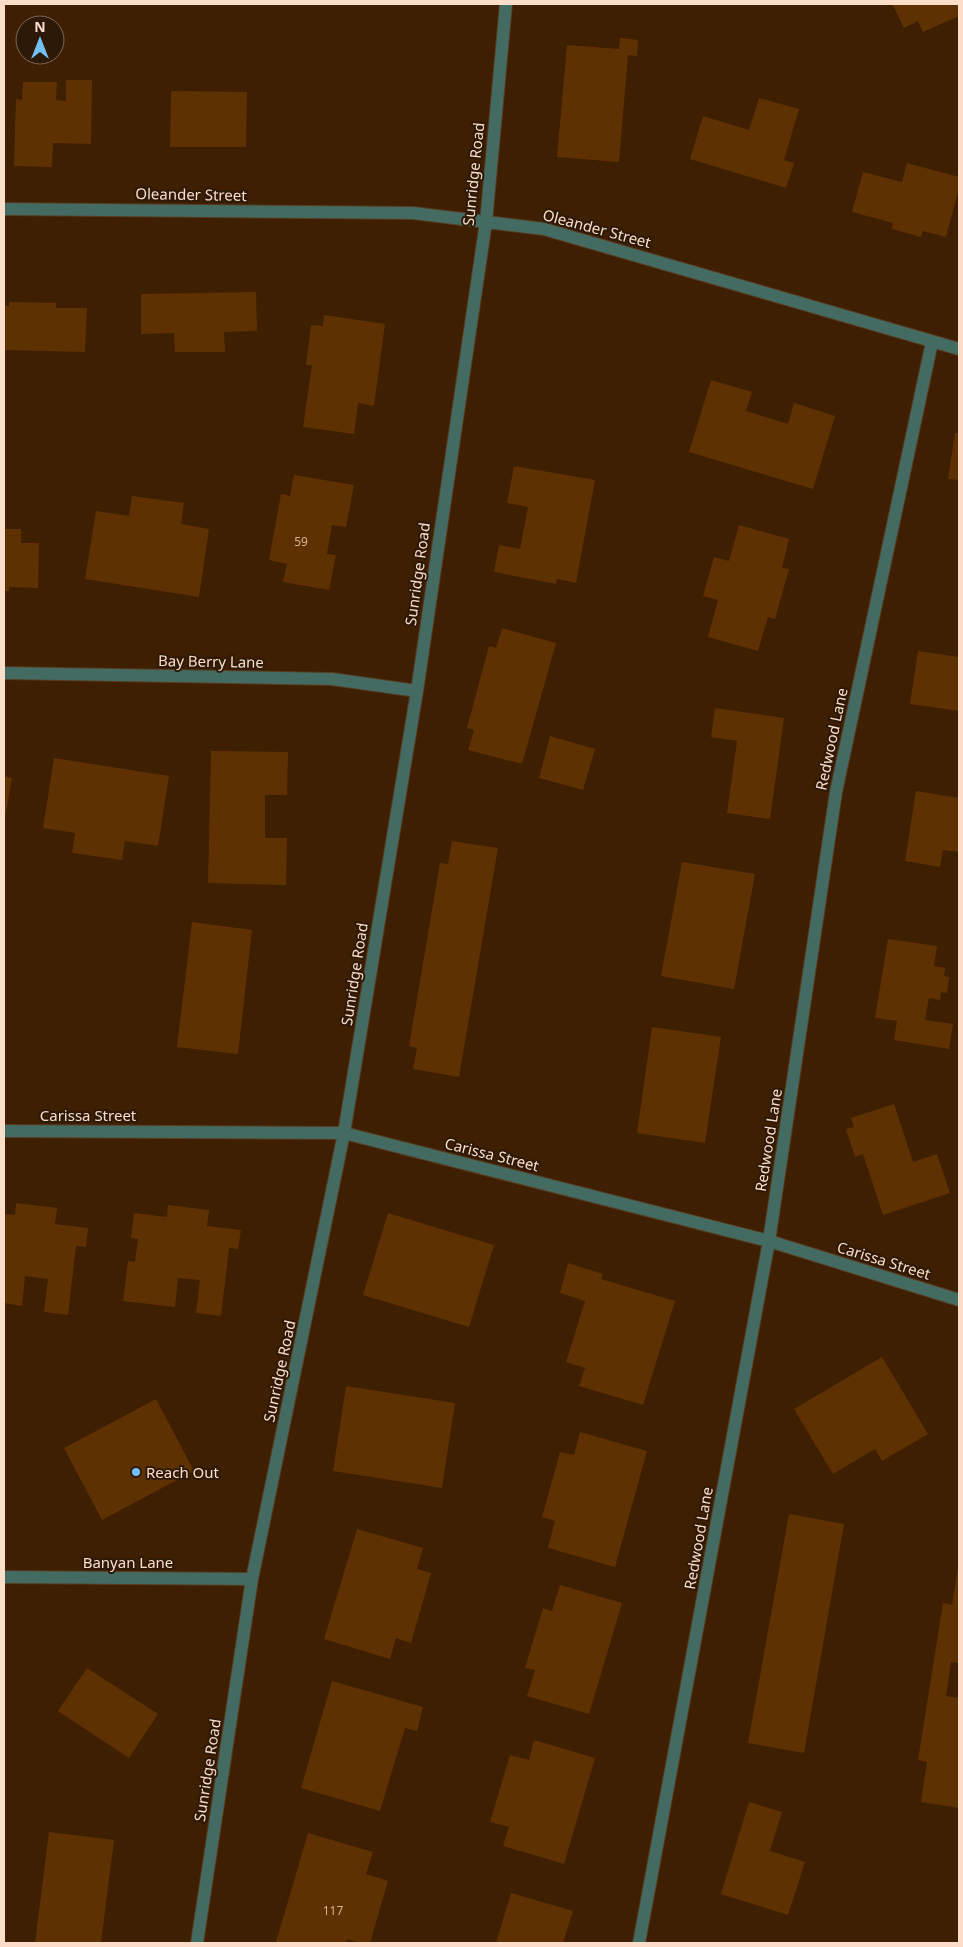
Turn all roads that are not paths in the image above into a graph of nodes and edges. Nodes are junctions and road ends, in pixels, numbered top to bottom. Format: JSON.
{"nodes":[{"id":1,"x":506,"y":4,"type":"edge"},
{"id":2,"x":4,"y":208,"type":"edge"},
{"id":3,"x":486,"y":222,"type":"junction"},
{"id":4,"x":932,"y":342,"type":"junction"},
{"id":5,"x":959,"y":349,"type":"edge"},
{"id":6,"x":4,"y":673,"type":"edge"},
{"id":7,"x":417,"y":691,"type":"junction"},
{"id":8,"x":4,"y":1131,"type":"edge"},
{"id":9,"x":344,"y":1133,"type":"junction"},
{"id":10,"x":769,"y":1242,"type":"junction"},
{"id":11,"x":959,"y":1300,"type":"edge"},
{"id":12,"x":4,"y":1577,"type":"edge"},
{"id":13,"x":252,"y":1579,"type":"junction"},
{"id":14,"x":197,"y":1943,"type":"edge"},
{"id":15,"x":639,"y":1943,"type":"edge"}],
"edges":[{"from":1,"to":3,"type":"street","name":"Sunridge Road"},
{"from":2,"to":3,"type":"street","name":"Oleander Street"},
{"from":3,"to":4,"type":"street","name":"Oleander Street"},
{"from":3,"to":7,"type":"street","name":"Sunridge Road"},
{"from":4,"to":5,"type":"street","name":"Oleander Street"},
{"from":4,"to":10,"type":"street","name":"Redwood Lane"},
{"from":6,"to":7,"type":"street","name":"Bay Berry Lane"},
{"from":7,"to":9,"type":"street","name":"Sunridge Road"},
{"from":8,"to":9,"type":"street","name":"Carissa Street"},
{"from":9,"to":10,"type":"street","name":"Carissa Street"},
{"from":9,"to":13,"type":"street","name":"Sunridge Road"},
{"from":10,"to":11,"type":"street","name":"Carissa Street"},
{"from":10,"to":15,"type":"street","name":"Redwood Lane"},
{"from":12,"to":13,"type":"street","name":"Banyan Lane"},
{"from":13,"to":14,"type":"street","name":"Sunridge Road"}]}
